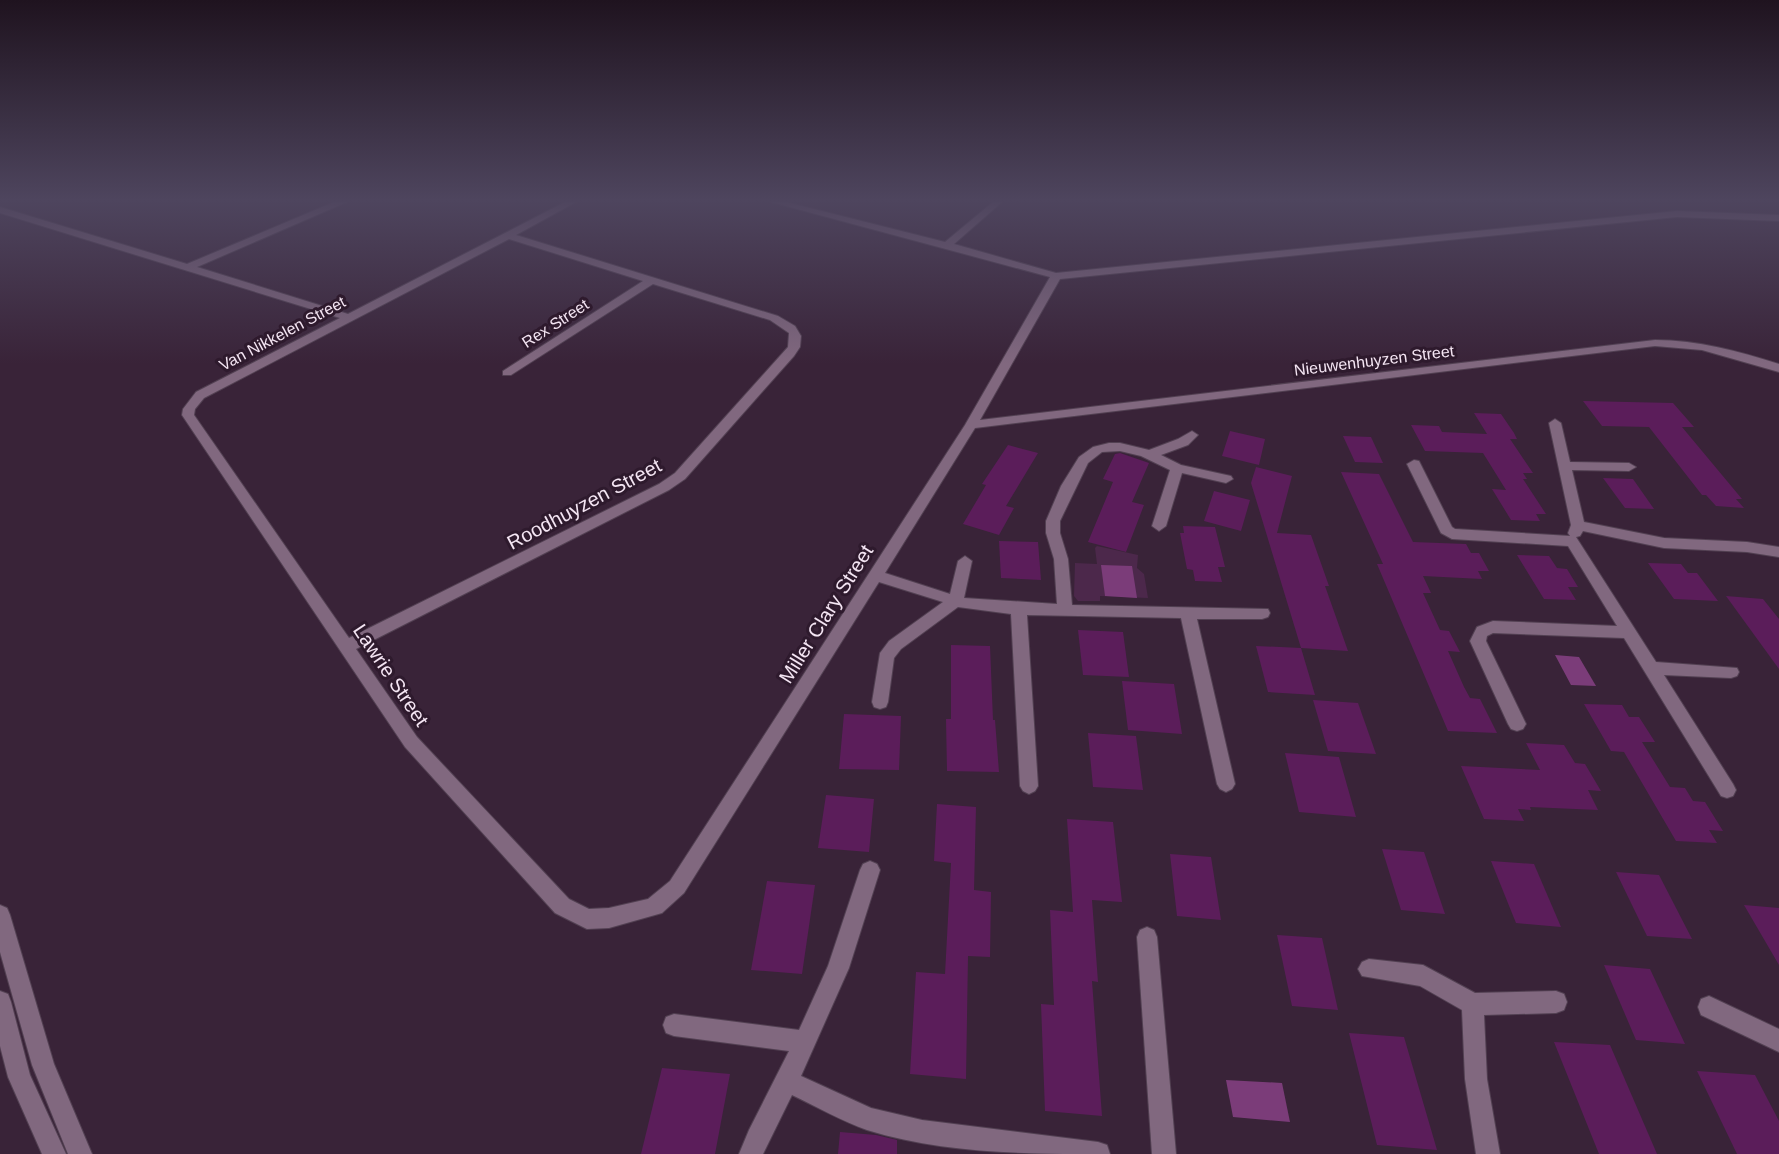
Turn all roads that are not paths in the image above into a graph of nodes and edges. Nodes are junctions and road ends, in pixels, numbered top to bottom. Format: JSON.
{"nodes":[{"id":1,"x":153,"y":256,"type":"edge"},
{"id":2,"x":216,"y":256,"type":"edge"},
{"id":3,"x":468,"y":256,"type":"edge"},
{"id":4,"x":570,"y":256,"type":"edge"},
{"id":5,"x":987,"y":256,"type":"edge"},
{"id":6,"x":1258,"y":256,"type":"edge"},
{"id":7,"x":190,"y":267,"type":"junction"},
{"id":8,"x":1056,"y":276,"type":"junction"},
{"id":9,"x":650,"y":281,"type":"junction"},
{"id":10,"x":348,"y":317,"type":"junction"},
{"id":11,"x":1779,"y":368,"type":"edge"},
{"id":12,"x":507,"y":373,"type":"dead end"},
{"id":13,"x":1555,"y":423,"type":"dead end"},
{"id":14,"x":195,"y":425,"type":"joint"},
{"id":15,"x":970,"y":425,"type":"junction"},
{"id":16,"x":1192,"y":435,"type":"dead end"},
{"id":17,"x":1150,"y":454,"type":"junction"},
{"id":18,"x":1414,"y":464,"type":"dead end"},
{"id":19,"x":1564,"y":466,"type":"junction"},
{"id":20,"x":1629,"y":467,"type":"dead end"},
{"id":21,"x":1177,"y":468,"type":"junction"},
{"id":22,"x":1226,"y":479,"type":"dead end"},
{"id":23,"x":1578,"y":525,"type":"junction"},
{"id":24,"x":1159,"y":526,"type":"dead end"},
{"id":25,"x":1572,"y":541,"type":"junction"},
{"id":26,"x":1779,"y":552,"type":"edge"},
{"id":27,"x":965,"y":561,"type":"dead end"},
{"id":28,"x":876,"y":575,"type":"junction"},
{"id":29,"x":956,"y":601,"type":"junction"},
{"id":30,"x":1019,"y":609,"type":"junction"},
{"id":31,"x":1065,"y":610,"type":"junction"},
{"id":32,"x":1188,"y":613,"type":"junction"},
{"id":33,"x":1262,"y":613,"type":"dead end"},
{"id":34,"x":1626,"y":632,"type":"junction"},
{"id":35,"x":347,"y":646,"type":"junction"},
{"id":36,"x":1650,"y":668,"type":"junction"},
{"id":37,"x":1731,"y":672,"type":"dead end"},
{"id":38,"x":880,"y":702,"type":"dead end"},
{"id":39,"x":1517,"y":724,"type":"dead end"},
{"id":40,"x":1226,"y":784,"type":"dead end"},
{"id":41,"x":1029,"y":786,"type":"dead end"},
{"id":42,"x":1727,"y":790,"type":"dead end"},
{"id":43,"x":870,"y":870,"type":"dead end"},
{"id":44,"x":0,"y":915,"type":"edge"},
{"id":45,"x":587,"y":919,"type":"joint"},
{"id":46,"x":1148,"y":937,"type":"dead end"},
{"id":47,"x":1368,"y":969,"type":"dead end"},
{"id":48,"x":0,"y":1002,"type":"edge"},
{"id":49,"x":1556,"y":1002,"type":"dead end"},
{"id":50,"x":1473,"y":1004,"type":"junction"},
{"id":51,"x":1709,"y":1007,"type":"dead end"},
{"id":52,"x":674,"y":1025,"type":"dead end"},
{"id":53,"x":1779,"y":1041,"type":"edge"},
{"id":54,"x":805,"y":1042,"type":"junction"},
{"id":55,"x":786,"y":1081,"type":"junction"},
{"id":56,"x":54,"y":1154,"type":"edge"},
{"id":57,"x":80,"y":1154,"type":"edge"},
{"id":58,"x":751,"y":1154,"type":"edge"},
{"id":59,"x":1098,"y":1154,"type":"edge"},
{"id":60,"x":1164,"y":1154,"type":"edge"},
{"id":61,"x":1488,"y":1154,"type":"edge"}],
"edges":[{"from":1,"to":7,"type":"street"},
{"from":2,"to":7,"type":"street"},
{"from":3,"to":10,"type":"street","name":"Van Nikkelen Street"},
{"from":4,"to":9,"type":"street"},
{"from":5,"to":8,"type":"street"},
{"from":6,"to":8,"type":"street"},
{"from":7,"to":10,"type":"street"},
{"from":8,"to":15,"type":"street","name":"Miller Clary Street"},
{"from":9,"to":12,"type":"street","name":"Rex Street"},
{"from":9,"to":35,"type":"street","name":"Roodhuyzen Street"},
{"from":10,"to":14,"type":"street","name":"Van Nikkelen Street"},
{"from":11,"to":15,"type":"street","name":"Nieuwenhuyzen Street"},
{"from":13,"to":19,"type":"street"},
{"from":14,"to":35,"type":"street","name":"Lawrie Street"},
{"from":15,"to":28,"type":"street","name":"Miller Clary Street"},
{"from":16,"to":17,"type":"street"},
{"from":17,"to":21,"type":"street"},
{"from":17,"to":31,"type":"street"},
{"from":18,"to":25,"type":"street"},
{"from":19,"to":20,"type":"street"},
{"from":19,"to":23,"type":"street"},
{"from":21,"to":22,"type":"street"},
{"from":21,"to":24,"type":"street"},
{"from":23,"to":25,"type":"street"},
{"from":23,"to":26,"type":"street"},
{"from":25,"to":34,"type":"street"},
{"from":27,"to":29,"type":"street"},
{"from":28,"to":29,"type":"street"},
{"from":28,"to":45,"type":"street","name":"Miller Clary Street"},
{"from":29,"to":30,"type":"street"},
{"from":29,"to":38,"type":"street"},
{"from":30,"to":31,"type":"street"},
{"from":30,"to":41,"type":"street"},
{"from":31,"to":32,"type":"street"},
{"from":32,"to":33,"type":"street"},
{"from":32,"to":40,"type":"street"},
{"from":34,"to":36,"type":"street"},
{"from":34,"to":39,"type":"street"},
{"from":35,"to":45,"type":"street","name":"Lawrie Street"},
{"from":36,"to":37,"type":"street"},
{"from":36,"to":42,"type":"street"},
{"from":43,"to":54,"type":"street"},
{"from":44,"to":57,"type":"street"},
{"from":46,"to":60,"type":"street"},
{"from":47,"to":50,"type":"street"},
{"from":48,"to":56,"type":"street"},
{"from":49,"to":50,"type":"street"},
{"from":50,"to":61,"type":"street"},
{"from":51,"to":53,"type":"street"},
{"from":52,"to":54,"type":"street"},
{"from":54,"to":55,"type":"street"},
{"from":55,"to":58,"type":"street"},
{"from":55,"to":59,"type":"street"}]}
